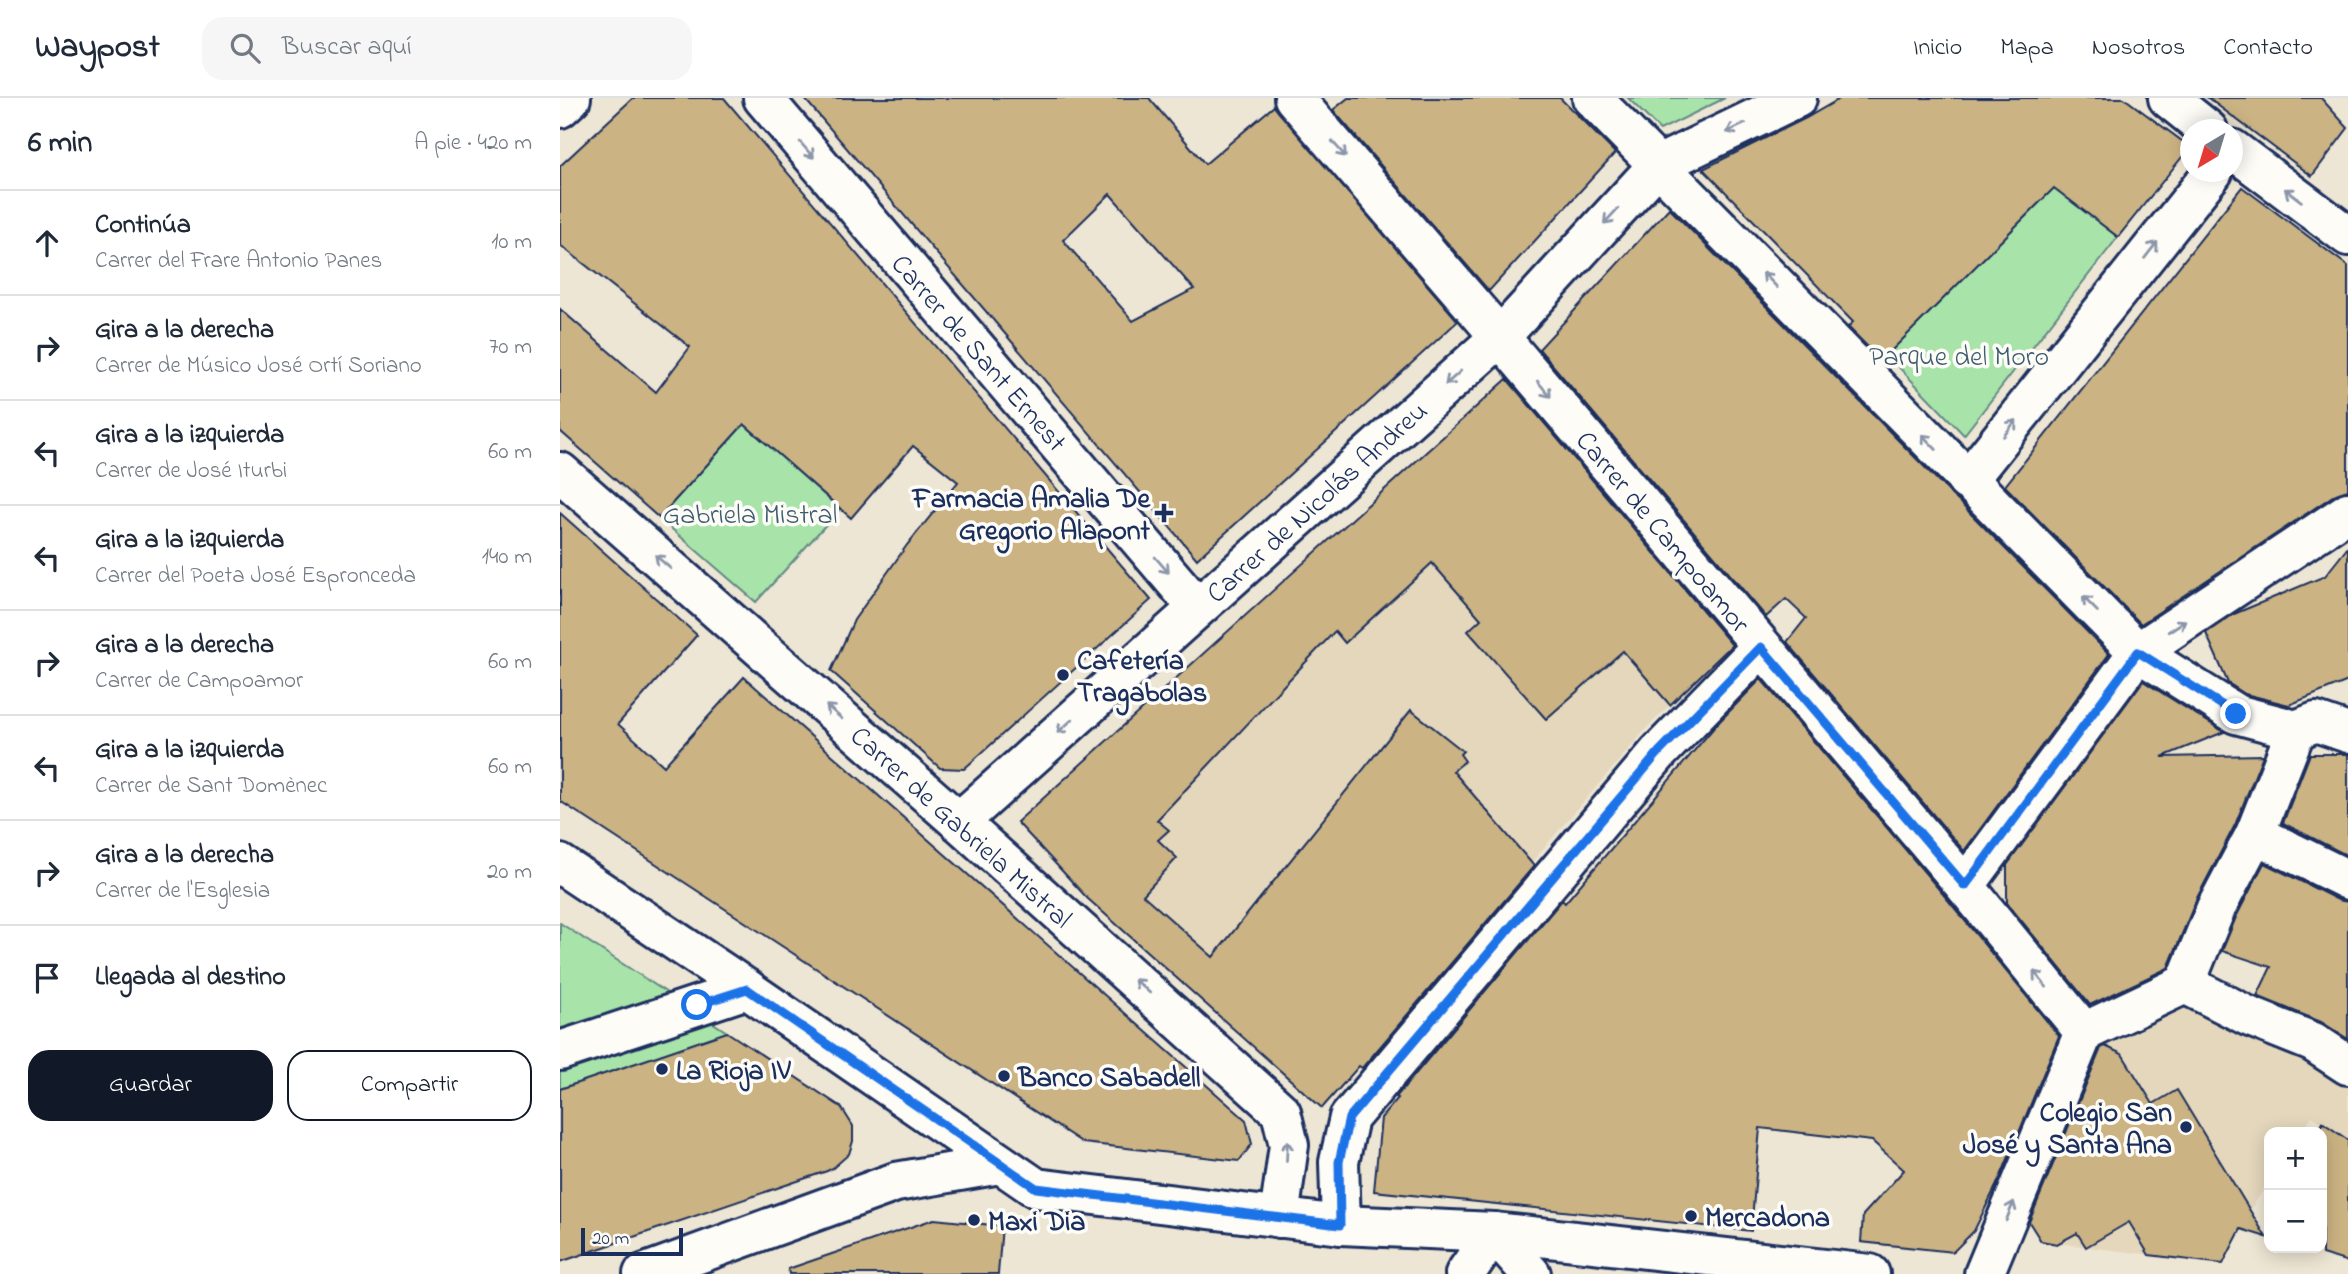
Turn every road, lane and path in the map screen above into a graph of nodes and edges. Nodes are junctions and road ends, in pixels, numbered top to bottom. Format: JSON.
{"nodes":[{"id":1,"x":571,"y":98,"type":"edge"},
{"id":2,"x":762,"y":98,"type":"edge"},
{"id":3,"x":1294,"y":98,"type":"edge"},
{"id":4,"x":1592,"y":98,"type":"edge"},
{"id":5,"x":1797,"y":98,"type":"edge"},
{"id":6,"x":2168,"y":98,"type":"edge"},
{"id":7,"x":560,"y":108,"type":"edge"},
{"id":8,"x":2194,"y":119,"type":"edge"},
{"id":9,"x":2243,"y":157,"type":"edge"},
{"id":10,"x":1658,"y":165,"type":"junction"},
{"id":11,"x":2205,"y":182,"type":"edge"},
{"id":12,"x":2348,"y":236,"type":"edge"},
{"id":13,"x":1500,"y":337,"type":"junction"},
{"id":14,"x":560,"y":472,"type":"edge"},
{"id":15,"x":1967,"y":481,"type":"junction"},
{"id":16,"x":2348,"y":513,"type":"edge"},
{"id":17,"x":1197,"y":607,"type":"junction"},
{"id":18,"x":1761,"y":647,"type":"junction"},
{"id":19,"x":2138,"y":652,"type":"junction"},
{"id":20,"x":2327,"y":723,"type":"edge"},
{"id":21,"x":959,"y":822,"type":"junction"},
{"id":22,"x":2255,"y":834,"type":"junction"},
{"id":23,"x":560,"y":864,"type":"edge"},
{"id":24,"x":2348,"y":880,"type":"edge"},
{"id":25,"x":1965,"y":886,"type":"junction"},
{"id":26,"x":2185,"y":984,"type":"junction"},
{"id":27,"x":747,"y":989,"type":"junction"},
{"id":28,"x":2084,"y":1032,"type":"junction"},
{"id":29,"x":560,"y":1051,"type":"edge"},
{"id":30,"x":2348,"y":1065,"type":"edge"},
{"id":31,"x":950,"y":1130,"type":"junction"},
{"id":32,"x":1000,"y":1164,"type":"junction"},
{"id":33,"x":896,"y":1182,"type":"junction"},
{"id":34,"x":1279,"y":1219,"type":"junction"},
{"id":35,"x":1340,"y":1225,"type":"junction"},
{"id":36,"x":1494,"y":1232,"type":"junction"},
{"id":37,"x":643,"y":1274,"type":"edge"},
{"id":38,"x":1465,"y":1274,"type":"edge"},
{"id":39,"x":1531,"y":1274,"type":"edge"},
{"id":40,"x":1870,"y":1274,"type":"edge"},
{"id":41,"x":1984,"y":1274,"type":"edge"}],
"edges":[{"from":1,"to":7,"type":"street"},
{"from":2,"to":17,"type":"street","name":"Carrer de Sant Ernest","one_way":true},
{"from":3,"to":13,"type":"street","name":"Carrer de Campoamor","one_way":true},
{"from":4,"to":10,"type":"street"},
{"from":5,"to":10,"type":"street","one_way":true},
{"from":6,"to":8,"type":"street"},
{"from":12,"to":9,"type":"street","one_way":true},
{"from":10,"to":13,"type":"street","name":"Carrer de Nicolás Andreu","one_way":true},
{"from":15,"to":10,"type":"street","one_way":true},
{"from":15,"to":11,"type":"street","one_way":true},
{"from":13,"to":17,"type":"street","name":"Carrer de Nicolás Andreu","one_way":true},
{"from":13,"to":18,"type":"street","name":"Carrer de Campoamor","one_way":true},
{"from":21,"to":14,"type":"street","name":"Carrer de Gabriela Mistral","one_way":true},
{"from":19,"to":15,"type":"street","one_way":true},
{"from":19,"to":16,"type":"street","one_way":true},
{"from":17,"to":21,"type":"street","name":"Carrer de Nicolás Andreu","one_way":true},
{"from":18,"to":25,"type":"street","name":"Carrer de Campoamor"},
{"from":18,"to":35,"type":"street"},
{"from":19,"to":20,"type":"street"},
{"from":19,"to":25,"type":"street"},
{"from":20,"to":22,"type":"street"},
{"from":34,"to":21,"type":"street","name":"Carrer de Gabriela Mistral","one_way":true},
{"from":22,"to":24,"type":"street"},
{"from":22,"to":26,"type":"street"},
{"from":23,"to":27,"type":"street"},
{"from":28,"to":25,"type":"street","name":"Carrer de Campoamor","one_way":true},
{"from":26,"to":28,"type":"street"},
{"from":26,"to":30,"type":"street"},
{"from":27,"to":29,"type":"street"},
{"from":27,"to":31,"type":"street"},
{"from":41,"to":28,"type":"street","one_way":true},
{"from":31,"to":32,"type":"street"},
{"from":31,"to":33,"type":"street"},
{"from":32,"to":33,"type":"street"},
{"from":32,"to":34,"type":"street"},
{"from":33,"to":37,"type":"street"},
{"from":34,"to":35,"type":"street"},
{"from":35,"to":36,"type":"street"},
{"from":36,"to":38,"type":"street"},
{"from":36,"to":39,"type":"street"},
{"from":36,"to":40,"type":"street"}]}
